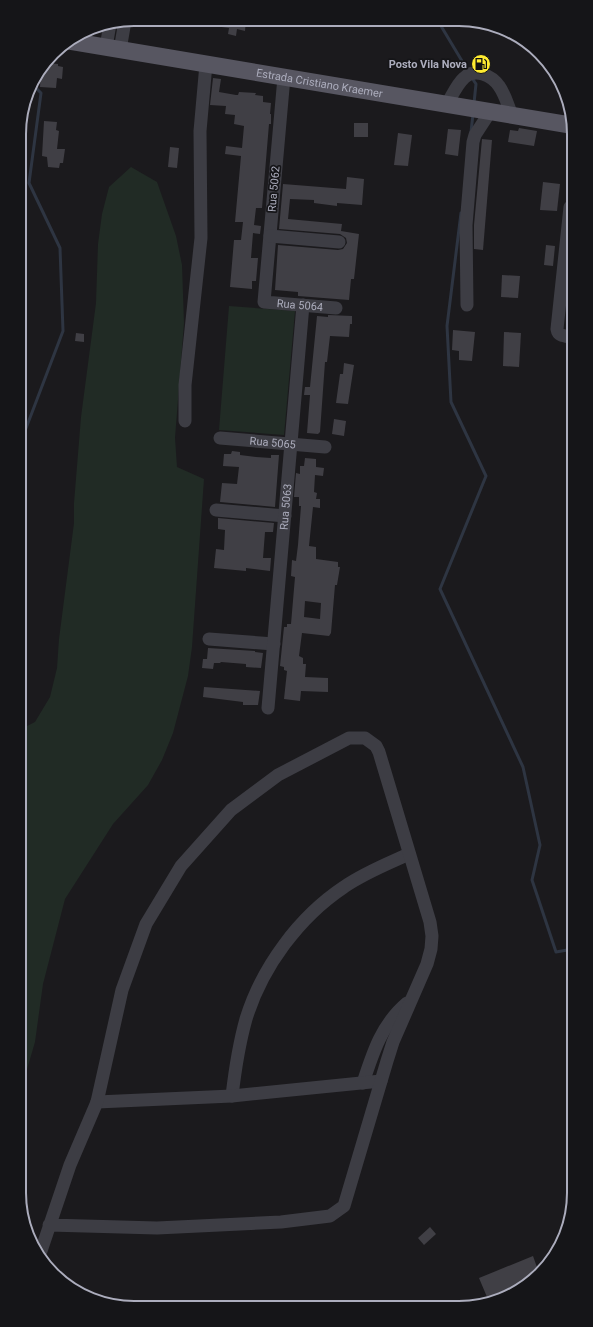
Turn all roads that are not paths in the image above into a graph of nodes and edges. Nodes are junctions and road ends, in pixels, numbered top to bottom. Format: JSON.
{"nodes":[{"id":1,"x":122,"y":27,"type":"edge"},
{"id":2,"x":111,"y":29,"type":"edge"},
{"id":3,"x":77,"y":42,"type":"edge"},
{"id":4,"x":113,"y":48,"type":"junction"},
{"id":5,"x":206,"y":64,"type":"junction"},
{"id":6,"x":284,"y":77,"type":"junction"},
{"id":7,"x":447,"y":104,"type":"junction"},
{"id":8,"x":487,"y":111,"type":"junction"},
{"id":9,"x":512,"y":115,"type":"junction"},
{"id":10,"x":566,"y":124,"type":"edge"},
{"id":11,"x":270,"y":236,"type":"junction"},
{"id":12,"x":339,"y":242,"type":"dead end"},
{"id":13,"x":567,"y":262,"type":"edge"},
{"id":14,"x":264,"y":302,"type":"joint"},
{"id":15,"x":302,"y":305,"type":"junction"},
{"id":16,"x":467,"y":305,"type":"dead end"},
{"id":17,"x":336,"y":308,"type":"dead end"},
{"id":18,"x":567,"y":337,"type":"edge"},
{"id":19,"x":184,"y":421,"type":"dead end"},
{"id":20,"x":220,"y":438,"type":"dead end"},
{"id":21,"x":291,"y":444,"type":"junction"},
{"id":22,"x":325,"y":447,"type":"dead end"},
{"id":23,"x":216,"y":510,"type":"dead end"},
{"id":24,"x":285,"y":516,"type":"junction"},
{"id":25,"x":209,"y":639,"type":"dead end"},
{"id":26,"x":274,"y":644,"type":"junction"},
{"id":27,"x":268,"y":708,"type":"dead end"},
{"id":28,"x":409,"y":854,"type":"junction"},
{"id":29,"x":411,"y":999,"type":"junction"},
{"id":30,"x":381,"y":1081,"type":"junction"},
{"id":31,"x":363,"y":1083,"type":"junction"},
{"id":32,"x":232,"y":1096,"type":"junction"},
{"id":33,"x":97,"y":1102,"type":"junction"},
{"id":34,"x":49,"y":1225,"type":"junction"},
{"id":35,"x":42,"y":1249,"type":"edge"}],
"edges":[{"from":1,"to":4,"type":"street"},
{"from":2,"to":4,"type":"street"},
{"from":3,"to":4,"type":"main road","name":"Estrada Cristiano Kraemer"},
{"from":4,"to":5,"type":"main road","name":"Estrada Cristiano Kraemer"},
{"from":5,"to":6,"type":"main road","name":"Estrada Cristiano Kraemer"},
{"from":5,"to":19,"type":"street"},
{"from":6,"to":7,"type":"main road","name":"Estrada Cristiano Kraemer"},
{"from":6,"to":11,"type":"street","name":"Rua 5062"},
{"from":7,"to":8,"type":"main road","name":"Estrada Cristiano Kraemer"},
{"from":7,"to":9,"type":"street"},
{"from":8,"to":9,"type":"main road","name":"Estrada Cristiano Kraemer"},
{"from":8,"to":16,"type":"street"},
{"from":9,"to":10,"type":"main road","name":"Estrada Cristiano Kraemer"},
{"from":11,"to":12,"type":"street"},
{"from":11,"to":14,"type":"street","name":"Rua 5062"},
{"from":13,"to":18,"type":"street"},
{"from":14,"to":15,"type":"street","name":"Rua 5064"},
{"from":15,"to":17,"type":"street","name":"Rua 5064"},
{"from":15,"to":21,"type":"street","name":"Rua 5063"},
{"from":20,"to":21,"type":"street","name":"Rua 5065"},
{"from":21,"to":22,"type":"street","name":"Rua 5065"},
{"from":21,"to":24,"type":"street","name":"Rua 5063"},
{"from":23,"to":24,"type":"street"},
{"from":24,"to":26,"type":"street","name":"Rua 5063"},
{"from":25,"to":26,"type":"street"},
{"from":26,"to":27,"type":"street","name":"Rua 5063"},
{"from":28,"to":29,"type":"street"},
{"from":28,"to":32,"type":"street"},
{"from":28,"to":33,"type":"street"},
{"from":29,"to":30,"type":"street"},
{"from":29,"to":31,"type":"street"},
{"from":30,"to":31,"type":"street"},
{"from":30,"to":34,"type":"street"},
{"from":31,"to":32,"type":"street"},
{"from":32,"to":33,"type":"street"},
{"from":33,"to":34,"type":"street"},
{"from":34,"to":35,"type":"street"}]}
